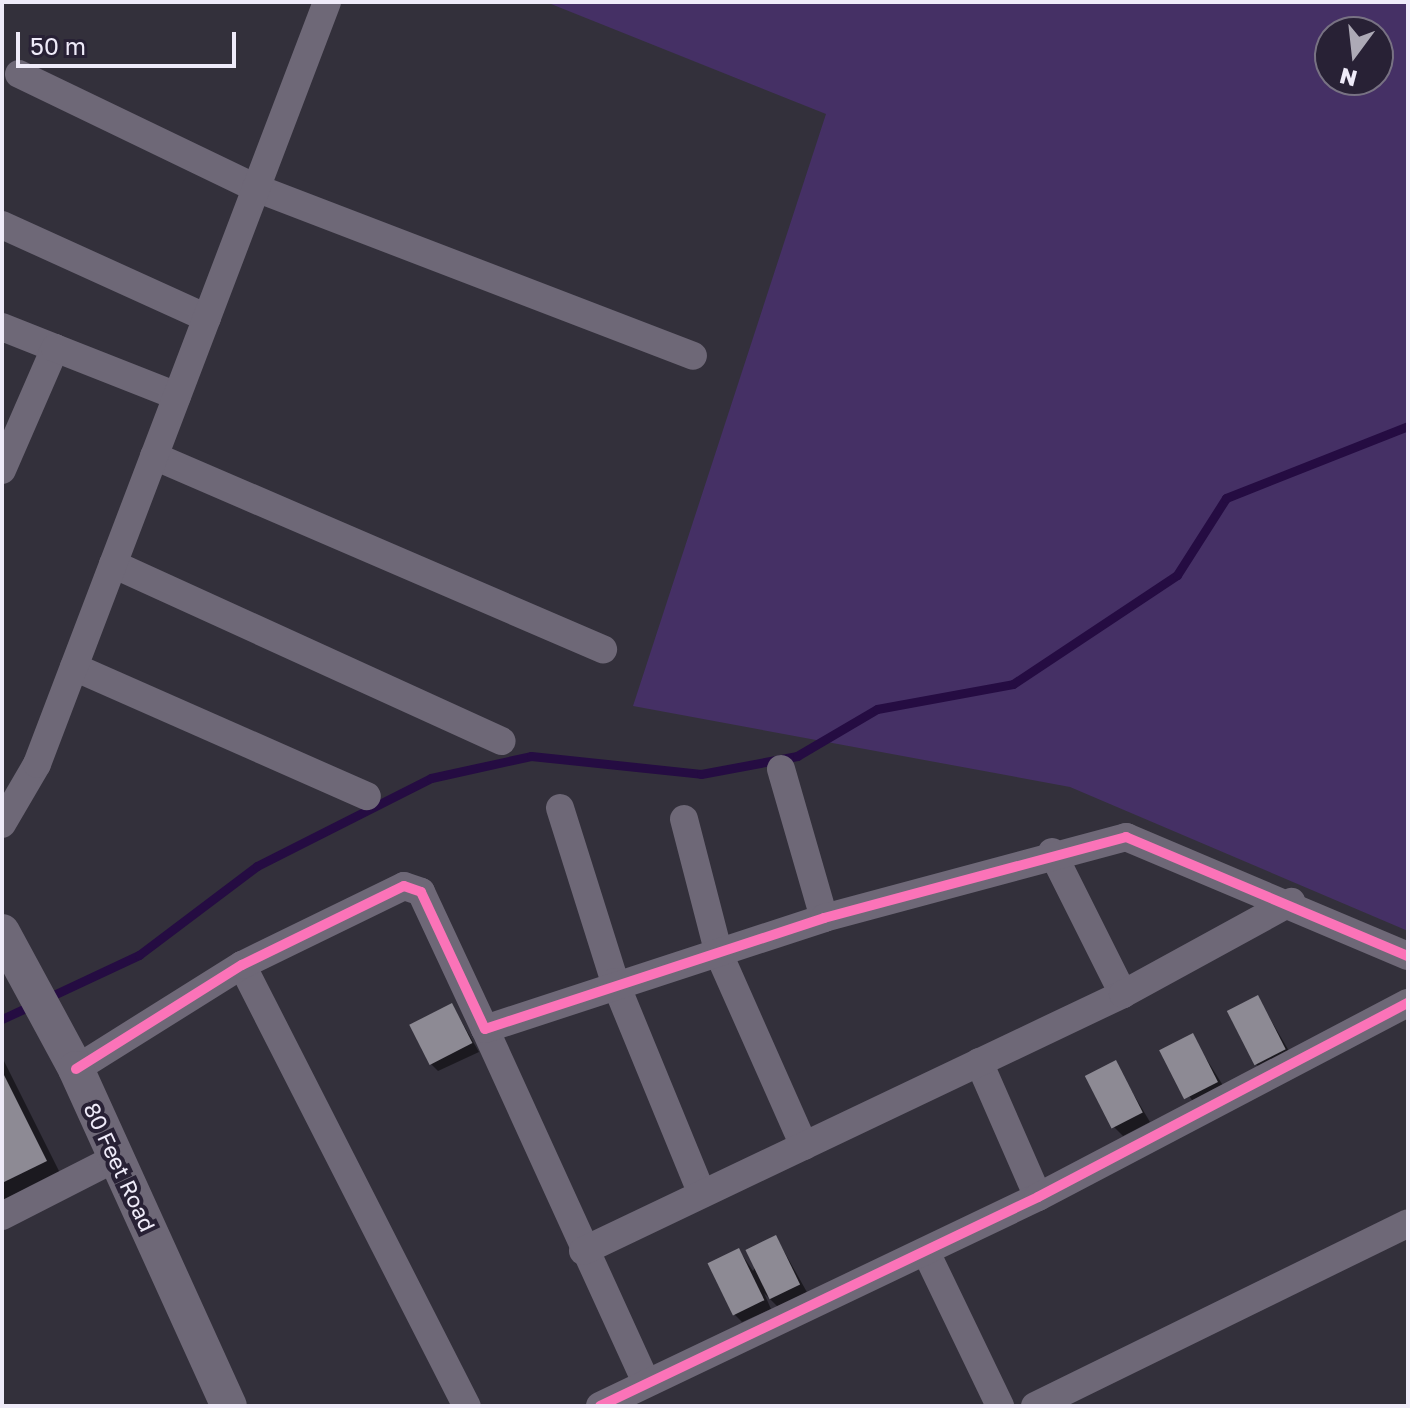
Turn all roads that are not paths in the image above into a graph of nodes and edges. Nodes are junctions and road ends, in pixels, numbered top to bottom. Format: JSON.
{"nodes":[{"id":1,"x":327,"y":2,"type":"edge"},
{"id":2,"x":19,"y":74,"type":"dead end"},
{"id":3,"x":256,"y":188,"type":"junction"},
{"id":4,"x":2,"y":225,"type":"edge"},
{"id":5,"x":207,"y":318,"type":"junction"},
{"id":6,"x":2,"y":327,"type":"edge"},
{"id":7,"x":55,"y":348,"type":"junction"},
{"id":8,"x":693,"y":356,"type":"dead end"},
{"id":9,"x":177,"y":396,"type":"junction"},
{"id":10,"x":154,"y":456,"type":"junction"},
{"id":11,"x":2,"y":470,"type":"edge"},
{"id":12,"x":113,"y":564,"type":"junction"},
{"id":13,"x":603,"y":649,"type":"dead end"},
{"id":14,"x":74,"y":667,"type":"junction"},
{"id":15,"x":502,"y":741,"type":"dead end"},
{"id":16,"x":781,"y":769,"type":"dead end"},
{"id":17,"x":367,"y":796,"type":"dead end"},
{"id":18,"x":560,"y":808,"type":"dead end"},
{"id":19,"x":684,"y":819,"type":"dead end"},
{"id":20,"x":2,"y":824,"type":"edge"},
{"id":21,"x":1052,"y":852,"type":"junction"},
{"id":22,"x":1291,"y":902,"type":"junction"},
{"id":23,"x":824,"y":918,"type":"junction"},
{"id":24,"x":2,"y":932,"type":"edge"},
{"id":25,"x":719,"y":954,"type":"junction"},
{"id":26,"x":1408,"y":956,"type":"edge"},
{"id":27,"x":242,"y":965,"type":"junction"},
{"id":28,"x":615,"y":982,"type":"junction"},
{"id":29,"x":1123,"y":994,"type":"junction"},
{"id":30,"x":1408,"y":1003,"type":"edge"},
{"id":31,"x":485,"y":1029,"type":"junction"},
{"id":32,"x":979,"y":1062,"type":"junction"},
{"id":33,"x":76,"y":1069,"type":"junction"},
{"id":34,"x":804,"y":1146,"type":"junction"},
{"id":35,"x":116,"y":1158,"type":"junction"},
{"id":36,"x":702,"y":1194,"type":"junction"},
{"id":37,"x":1038,"y":1197,"type":"junction"},
{"id":38,"x":2,"y":1216,"type":"edge"},
{"id":39,"x":1408,"y":1223,"type":"edge"},
{"id":40,"x":583,"y":1251,"type":"junction"},
{"id":41,"x":926,"y":1252,"type":"junction"},
{"id":42,"x":646,"y":1382,"type":"junction"},
{"id":43,"x":229,"y":1406,"type":"edge"},
{"id":44,"x":467,"y":1406,"type":"edge"},
{"id":45,"x":600,"y":1406,"type":"edge"},
{"id":46,"x":1000,"y":1406,"type":"edge"},
{"id":47,"x":1035,"y":1406,"type":"edge"}],
"edges":[{"from":1,"to":3,"type":"street"},
{"from":2,"to":3,"type":"street"},
{"from":3,"to":5,"type":"street"},
{"from":3,"to":8,"type":"street"},
{"from":4,"to":5,"type":"street"},
{"from":5,"to":9,"type":"street"},
{"from":6,"to":7,"type":"street"},
{"from":7,"to":9,"type":"street"},
{"from":7,"to":11,"type":"street"},
{"from":9,"to":10,"type":"street"},
{"from":10,"to":12,"type":"street"},
{"from":10,"to":13,"type":"street"},
{"from":12,"to":14,"type":"street"},
{"from":12,"to":15,"type":"street"},
{"from":14,"to":17,"type":"street"},
{"from":14,"to":20,"type":"street"},
{"from":16,"to":23,"type":"street"},
{"from":18,"to":28,"type":"street"},
{"from":19,"to":25,"type":"street"},
{"from":21,"to":22,"type":"street"},
{"from":21,"to":23,"type":"street"},
{"from":21,"to":29,"type":"street"},
{"from":22,"to":26,"type":"street"},
{"from":22,"to":29,"type":"street"},
{"from":23,"to":25,"type":"street"},
{"from":24,"to":33,"type":"street","name":"80 Feet Road"},
{"from":25,"to":28,"type":"street"},
{"from":25,"to":34,"type":"street"},
{"from":27,"to":31,"type":"street"},
{"from":27,"to":33,"type":"street"},
{"from":27,"to":44,"type":"street"},
{"from":28,"to":31,"type":"street"},
{"from":28,"to":36,"type":"street"},
{"from":29,"to":32,"type":"street"},
{"from":30,"to":37,"type":"street"},
{"from":31,"to":40,"type":"street"},
{"from":32,"to":34,"type":"street"},
{"from":32,"to":37,"type":"street"},
{"from":33,"to":35,"type":"street","name":"80 Feet Road"},
{"from":34,"to":36,"type":"street"},
{"from":35,"to":38,"type":"street"},
{"from":35,"to":43,"type":"street","name":"80 Feet Road"},
{"from":36,"to":40,"type":"street"},
{"from":37,"to":41,"type":"street"},
{"from":39,"to":47,"type":"street"},
{"from":40,"to":42,"type":"street"},
{"from":41,"to":42,"type":"street"},
{"from":41,"to":46,"type":"street"},
{"from":42,"to":45,"type":"street"}]}
